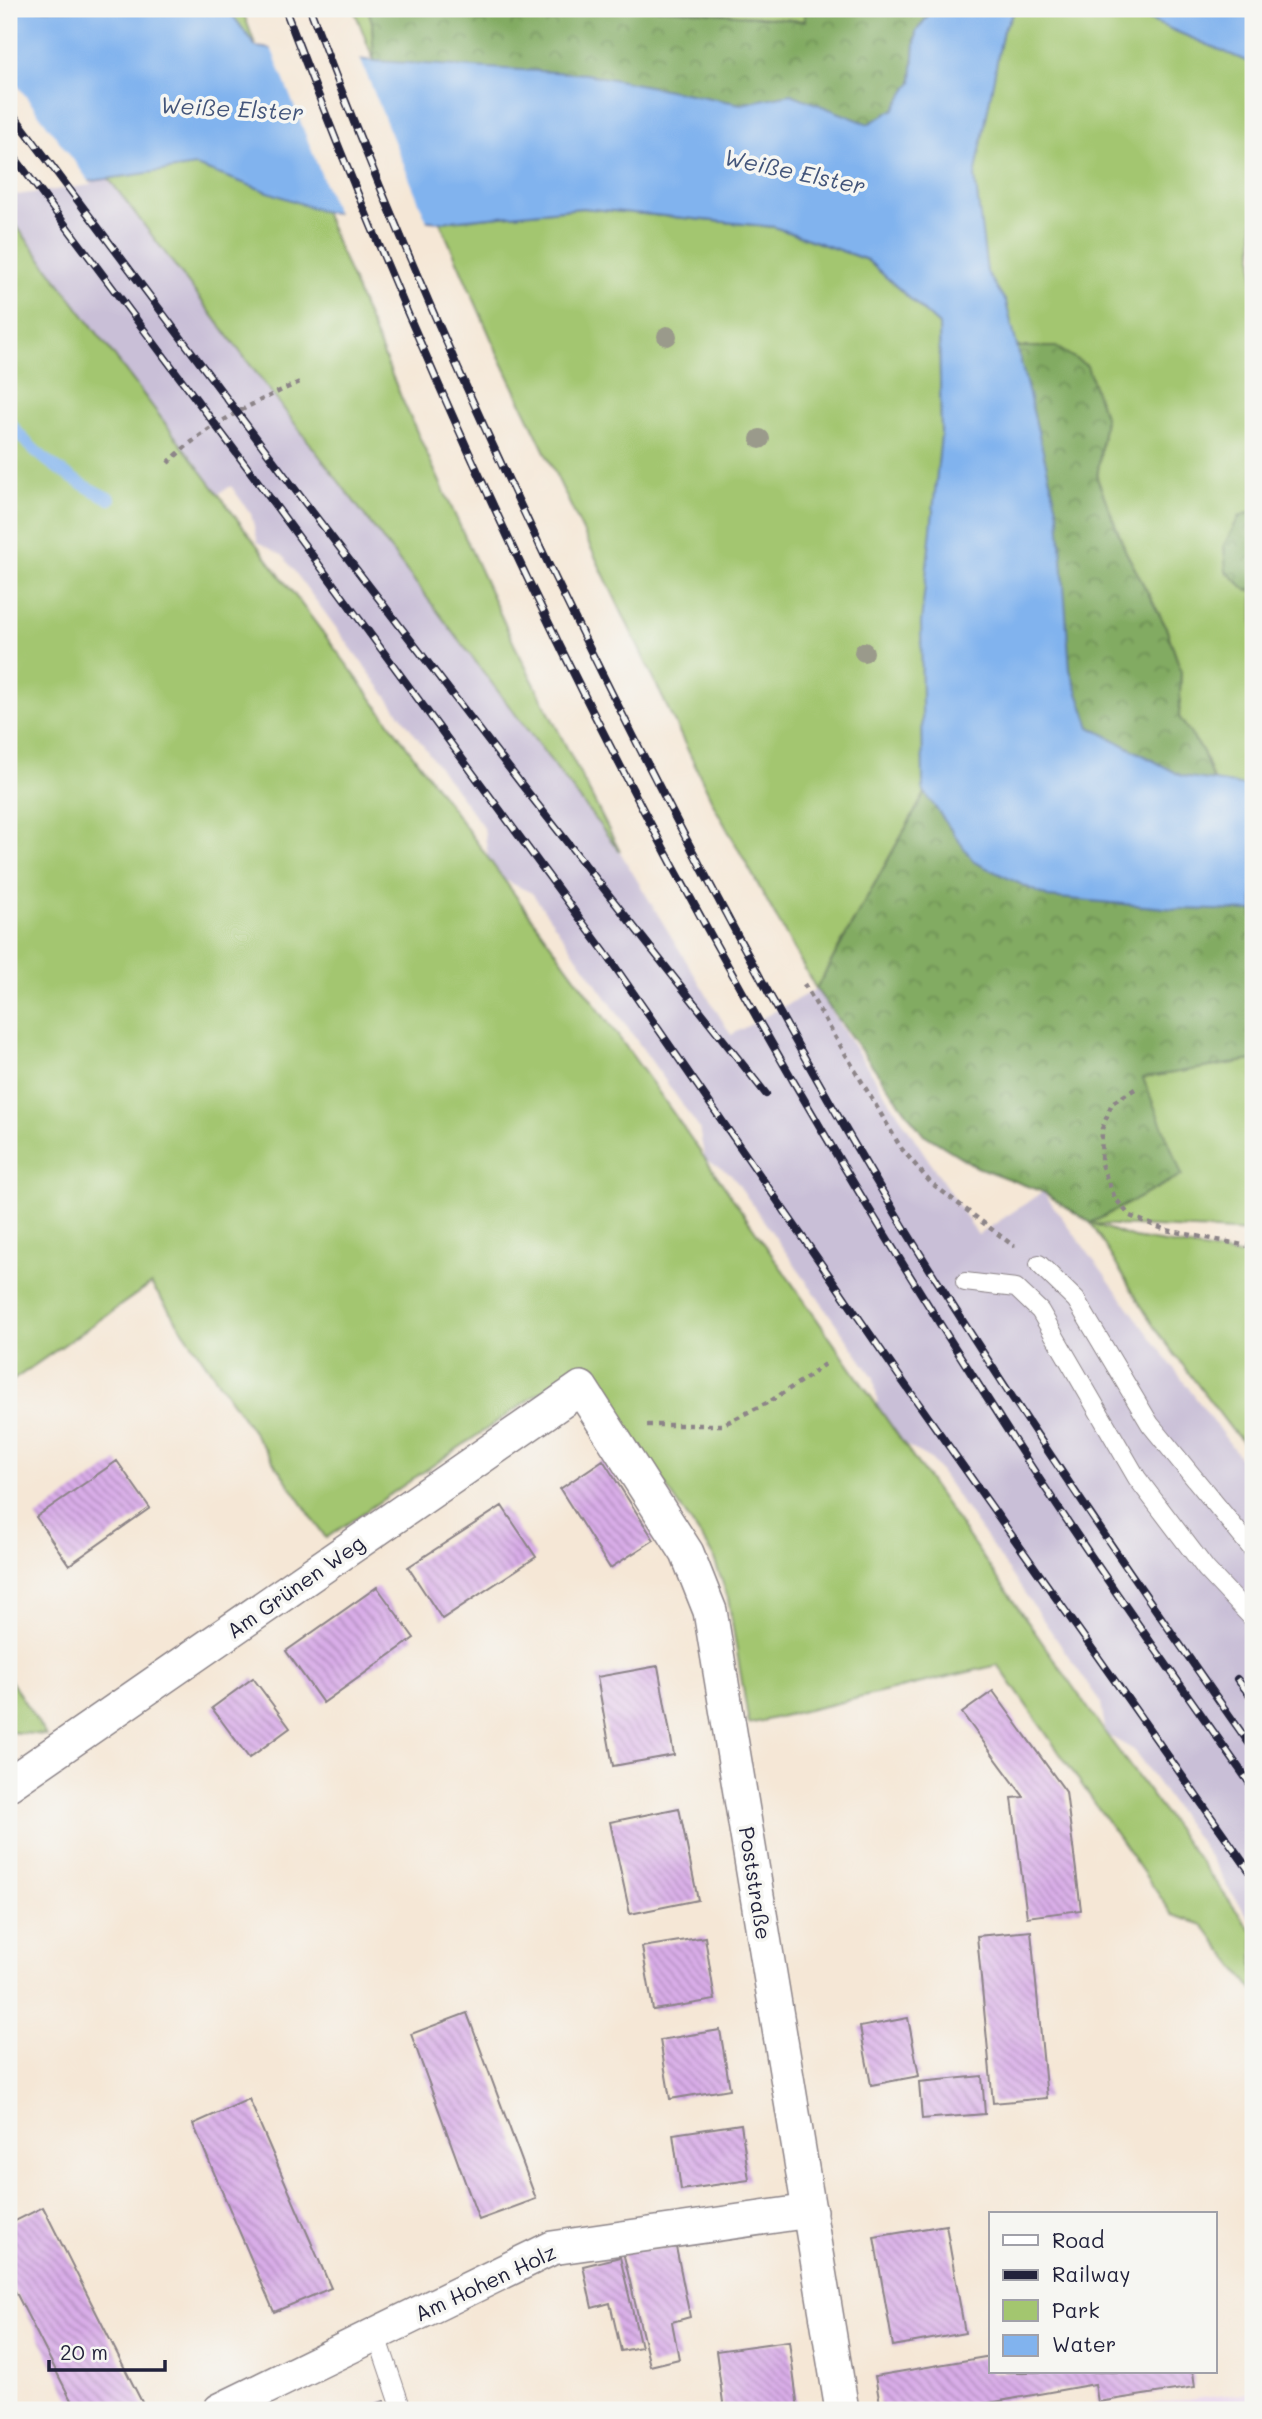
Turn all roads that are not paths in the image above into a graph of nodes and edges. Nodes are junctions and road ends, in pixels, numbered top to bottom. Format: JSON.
{"nodes":[{"id":1,"x":1039,"y":1264,"type":"road end"},
{"id":2,"x":965,"y":1282,"type":"dead end"},
{"id":3,"x":581,"y":1388,"type":"joint"},
{"id":4,"x":1253,"y":1550,"type":"edge"},
{"id":5,"x":1253,"y":1619,"type":"edge"},
{"id":6,"x":9,"y":1784,"type":"edge"},
{"id":7,"x":810,"y":2211,"type":"junction"},
{"id":8,"x":376,"y":2333,"type":"junction"},
{"id":9,"x":220,"y":2410,"type":"edge"},
{"id":10,"x":402,"y":2410,"type":"edge"},
{"id":11,"x":842,"y":2410,"type":"edge"}],
"edges":[{"from":1,"to":4,"type":"lane"},
{"from":2,"to":5,"type":"lane"},
{"from":3,"to":6,"type":"street","name":"Am Grünen Weg"},
{"from":3,"to":7,"type":"street","name":"Poststraße"},
{"from":7,"to":8,"type":"street","name":"Am Hohen Holz"},
{"from":7,"to":11,"type":"street","name":"Poststraße"},
{"from":8,"to":9,"type":"street","name":"Am Hohen Holz"},
{"from":8,"to":10,"type":"lane"}]}
